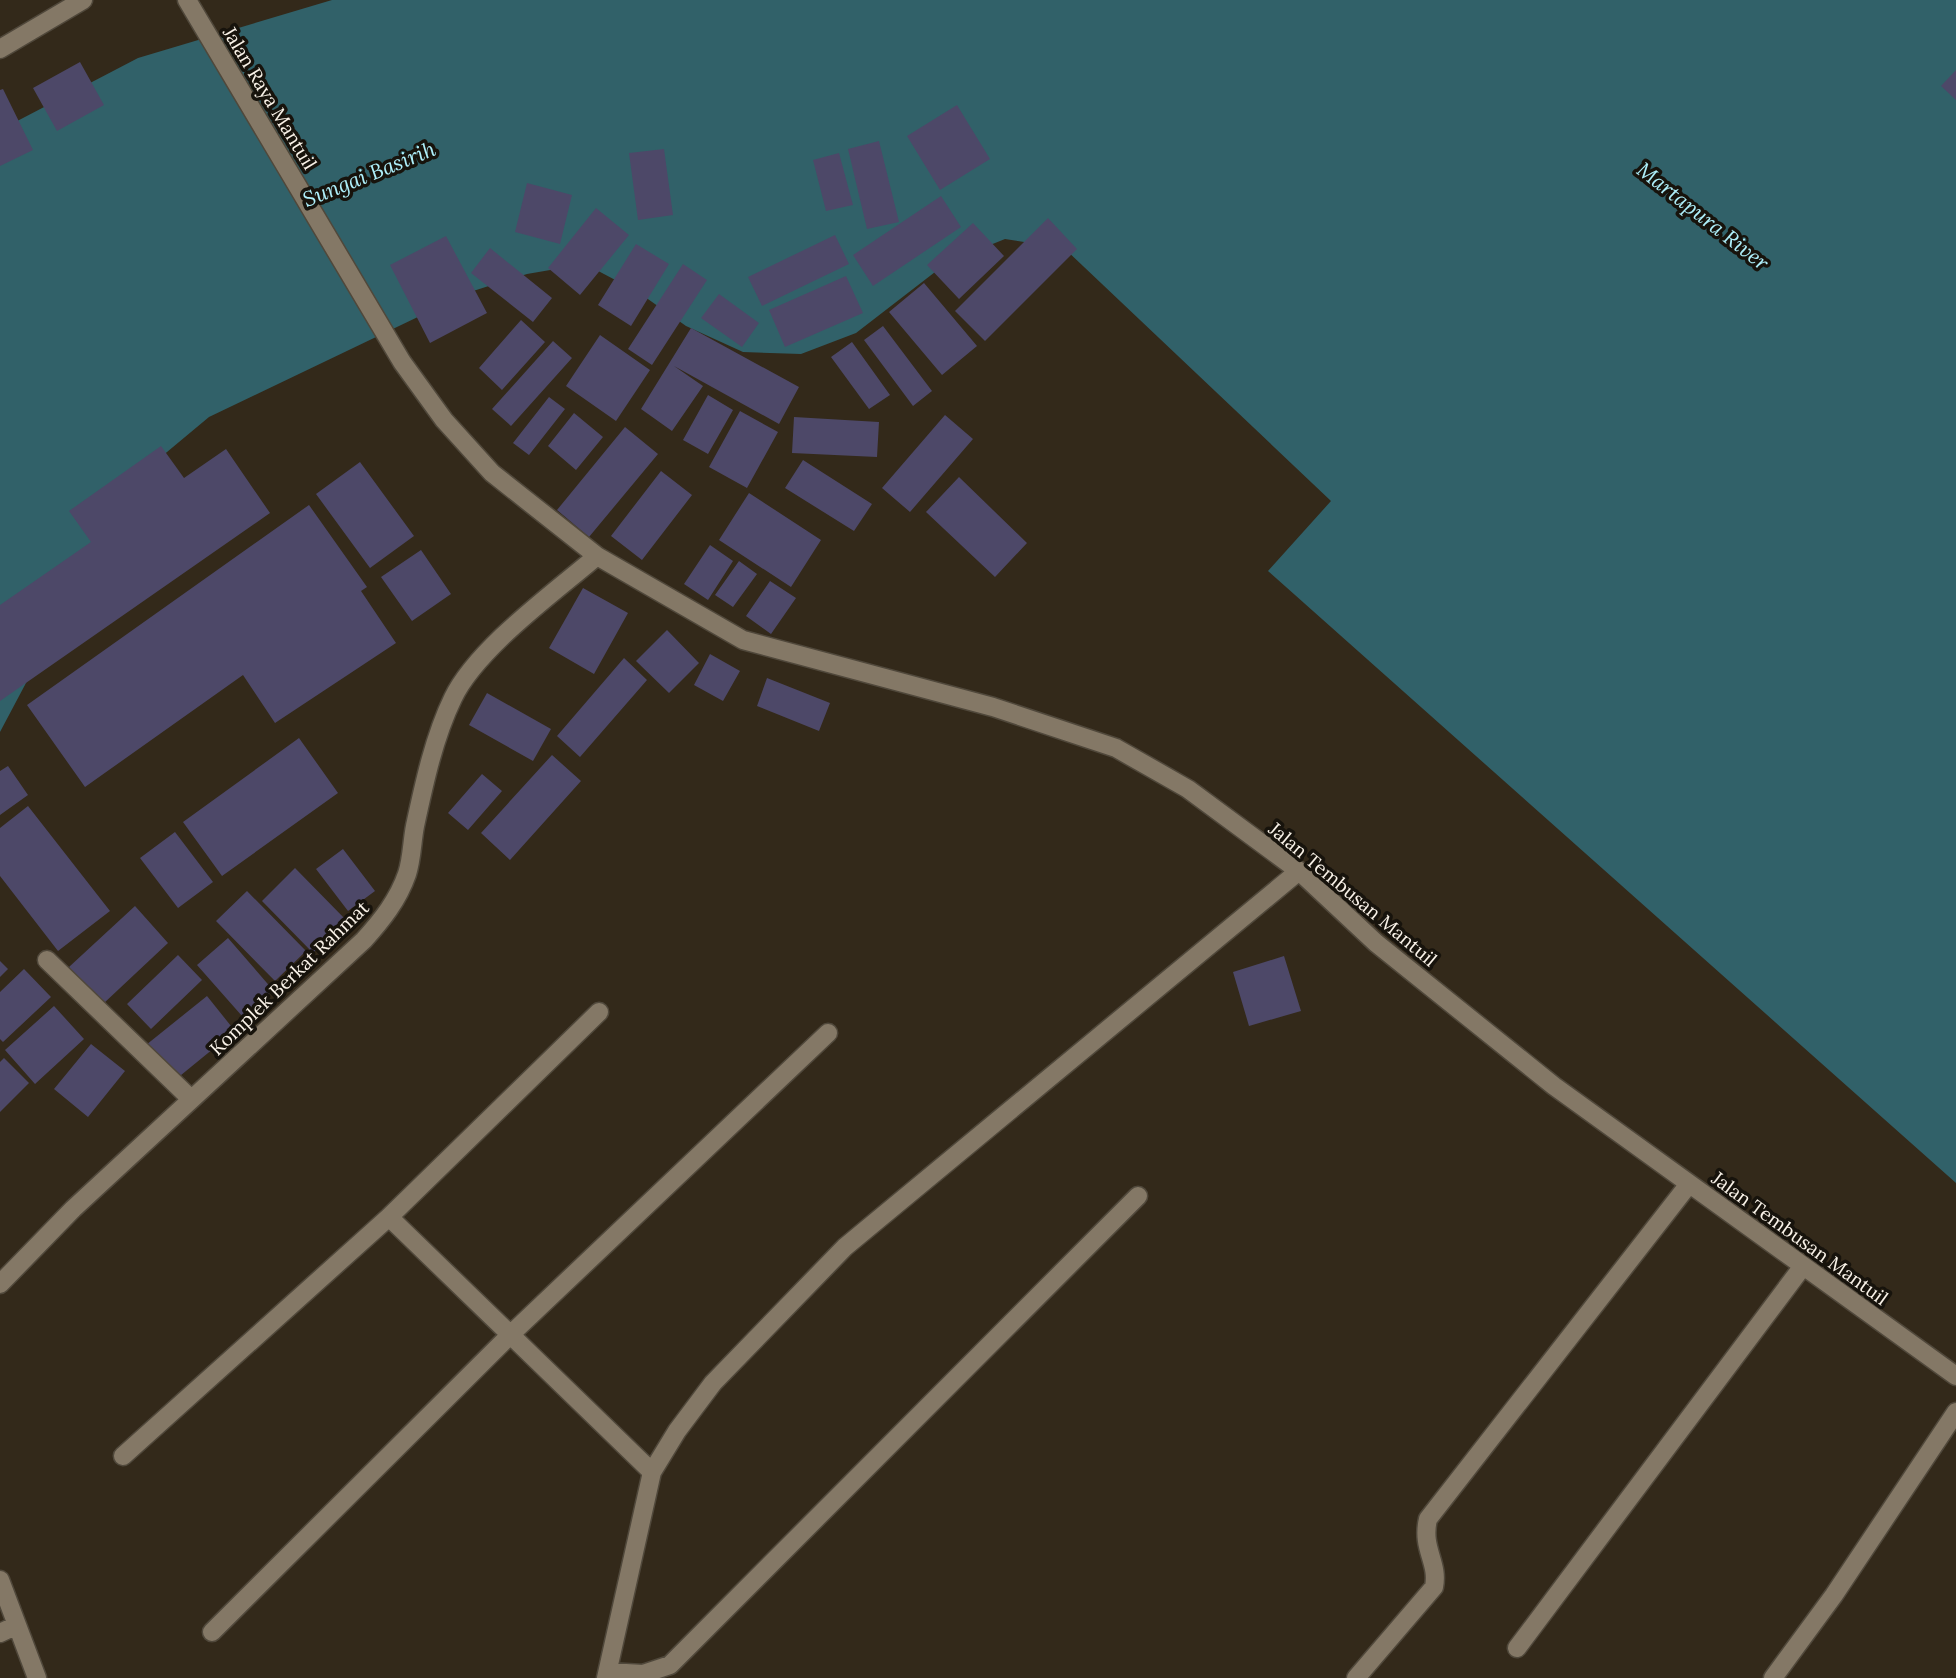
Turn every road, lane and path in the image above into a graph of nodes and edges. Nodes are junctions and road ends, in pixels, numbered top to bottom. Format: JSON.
{"nodes":[{"id":1,"x":83,"y":0,"type":"edge"},
{"id":2,"x":188,"y":1,"type":"edge"},
{"id":3,"x":0,"y":49,"type":"edge"},
{"id":4,"x":402,"y":362,"type":"joint"},
{"id":5,"x":597,"y":556,"type":"junction"},
{"id":6,"x":1299,"y":871,"type":"junction"},
{"id":7,"x":47,"y":960,"type":"dead end"},
{"id":8,"x":599,"y":1012,"type":"dead end"},
{"id":9,"x":828,"y":1033,"type":"dead end"},
{"id":10,"x":191,"y":1099,"type":"junction"},
{"id":11,"x":1689,"y":1184,"type":"junction"},
{"id":12,"x":1138,"y":1196,"type":"dead end"},
{"id":13,"x":389,"y":1217,"type":"junction"},
{"id":14,"x":1804,"y":1266,"type":"junction"},
{"id":15,"x":0,"y":1284,"type":"edge"},
{"id":16,"x":510,"y":1335,"type":"junction"},
{"id":17,"x":1956,"y":1376,"type":"edge"},
{"id":18,"x":1956,"y":1412,"type":"edge"},
{"id":19,"x":123,"y":1456,"type":"dead end"},
{"id":20,"x":652,"y":1472,"type":"junction"},
{"id":21,"x":0,"y":1580,"type":"edge"},
{"id":22,"x":17,"y":1625,"type":"junction"},
{"id":23,"x":212,"y":1632,"type":"dead end"},
{"id":24,"x":0,"y":1633,"type":"edge"},
{"id":25,"x":1517,"y":1648,"type":"dead end"},
{"id":26,"x":607,"y":1675,"type":"edge"},
{"id":27,"x":37,"y":1678,"type":"edge"},
{"id":28,"x":1356,"y":1678,"type":"edge"},
{"id":29,"x":1773,"y":1678,"type":"edge"}],
"edges":[{"from":1,"to":3,"type":"street"},
{"from":2,"to":4,"type":"street","name":"Jalan Raya Mantuil"},
{"from":4,"to":5,"type":"street","name":"Jalan Tembusan Mantuil"},
{"from":5,"to":6,"type":"street","name":"Jalan Tembusan Mantuil"},
{"from":5,"to":10,"type":"street","name":"Komplek Berkat Rahmat"},
{"from":6,"to":11,"type":"street","name":"Jalan Tembusan Mantuil"},
{"from":6,"to":20,"type":"street"},
{"from":7,"to":10,"type":"street"},
{"from":8,"to":13,"type":"street"},
{"from":9,"to":16,"type":"street"},
{"from":10,"to":15,"type":"street","name":"Komplek Berkat Rahmat"},
{"from":11,"to":14,"type":"street","name":"Jalan Tembusan Mantuil"},
{"from":11,"to":28,"type":"street"},
{"from":12,"to":26,"type":"street"},
{"from":13,"to":16,"type":"street"},
{"from":13,"to":19,"type":"street"},
{"from":14,"to":17,"type":"street","name":"Jalan Tembusan Mantuil"},
{"from":14,"to":25,"type":"street"},
{"from":16,"to":20,"type":"street"},
{"from":16,"to":23,"type":"street"},
{"from":18,"to":29,"type":"street"},
{"from":20,"to":26,"type":"street"},
{"from":21,"to":22,"type":"street"},
{"from":22,"to":24,"type":"street"},
{"from":22,"to":27,"type":"street"}]}
